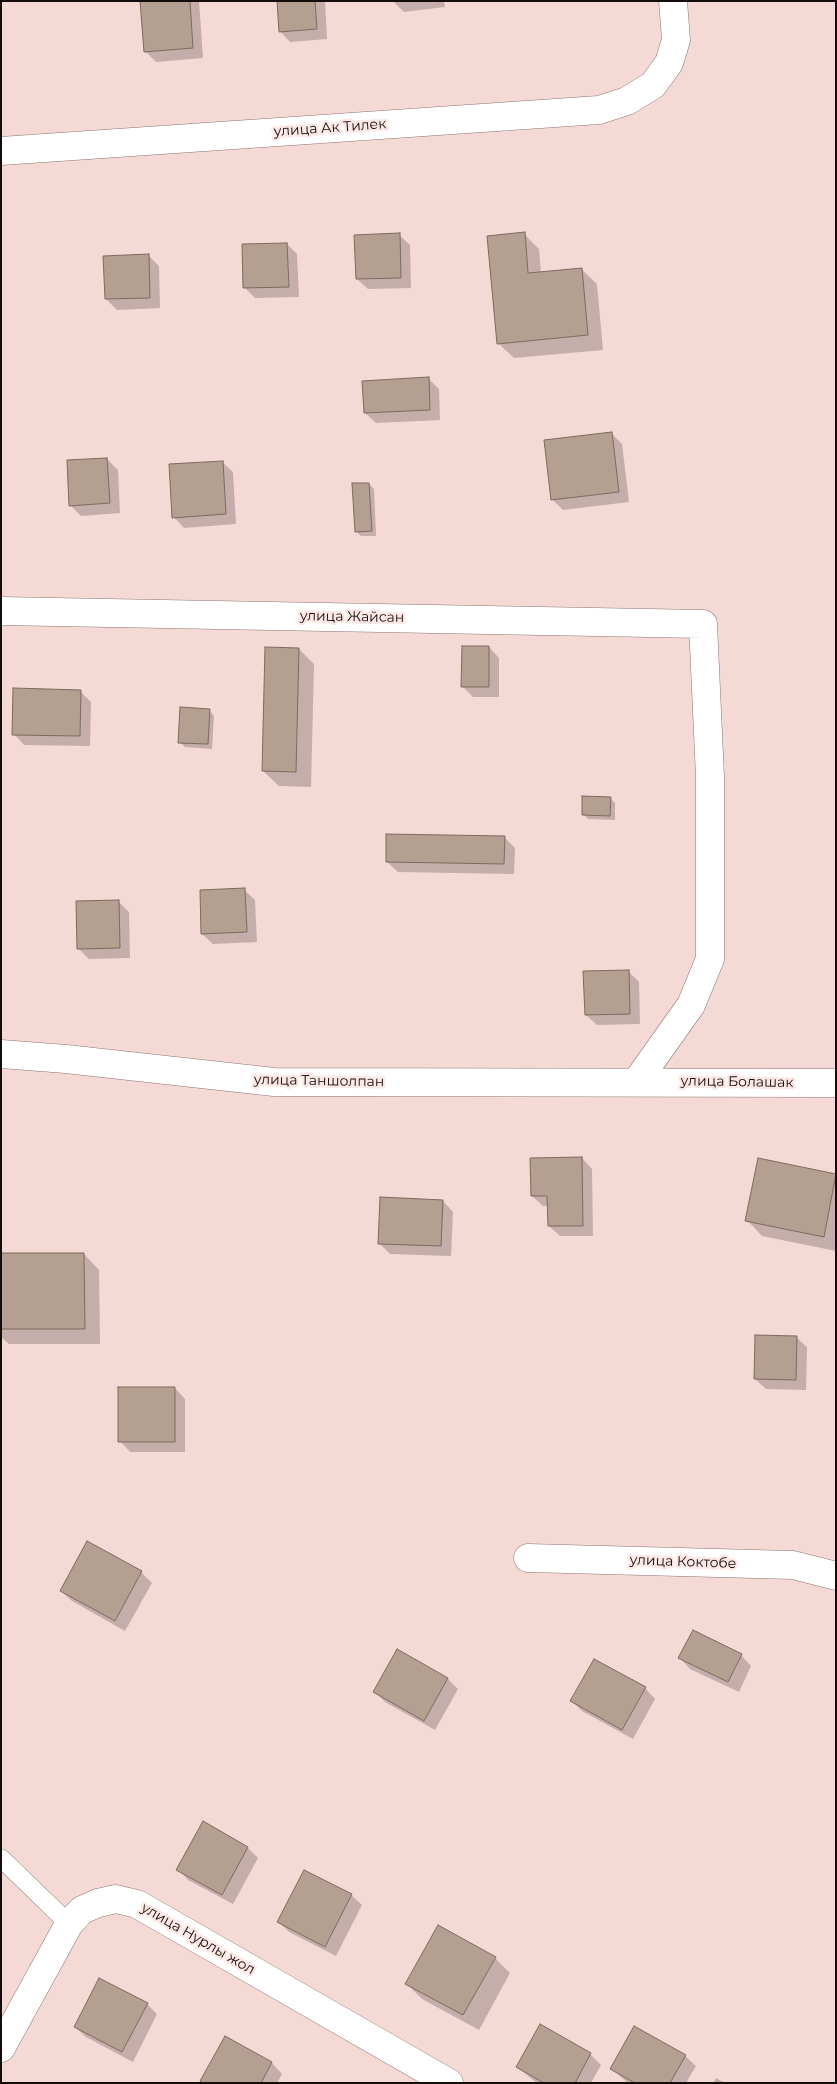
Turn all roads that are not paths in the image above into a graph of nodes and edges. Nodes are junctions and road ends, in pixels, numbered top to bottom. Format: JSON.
{"nodes":[{"id":1,"x":673,"y":1,"type":"edge"},
{"id":2,"x":1,"y":151,"type":"edge"},
{"id":3,"x":1,"y":611,"type":"edge"},
{"id":4,"x":1,"y":1054,"type":"edge"},
{"id":5,"x":637,"y":1081,"type":"junction"},
{"id":6,"x":836,"y":1083,"type":"edge"},
{"id":7,"x":528,"y":1558,"type":"dead end"},
{"id":8,"x":836,"y":1576,"type":"edge"},
{"id":9,"x":1,"y":1858,"type":"edge"},
{"id":10,"x":69,"y":1924,"type":"junction"},
{"id":11,"x":1,"y":2048,"type":"edge"},
{"id":12,"x":449,"y":2083,"type":"edge"}],
"edges":[{"from":1,"to":2,"type":"street","name":"улица Ак Тилек"},
{"from":3,"to":5,"type":"street","name":"улица Жайсан"},
{"from":4,"to":5,"type":"street","name":"улица Таншолпан"},
{"from":5,"to":6,"type":"street","name":"улица Болашак"},
{"from":7,"to":8,"type":"street","name":"улица Коктобе"},
{"from":9,"to":10,"type":"lane"},
{"from":10,"to":11,"type":"street","name":"улица Нурлы жол"},
{"from":10,"to":12,"type":"street","name":"улица Нурлы жол"}]}
